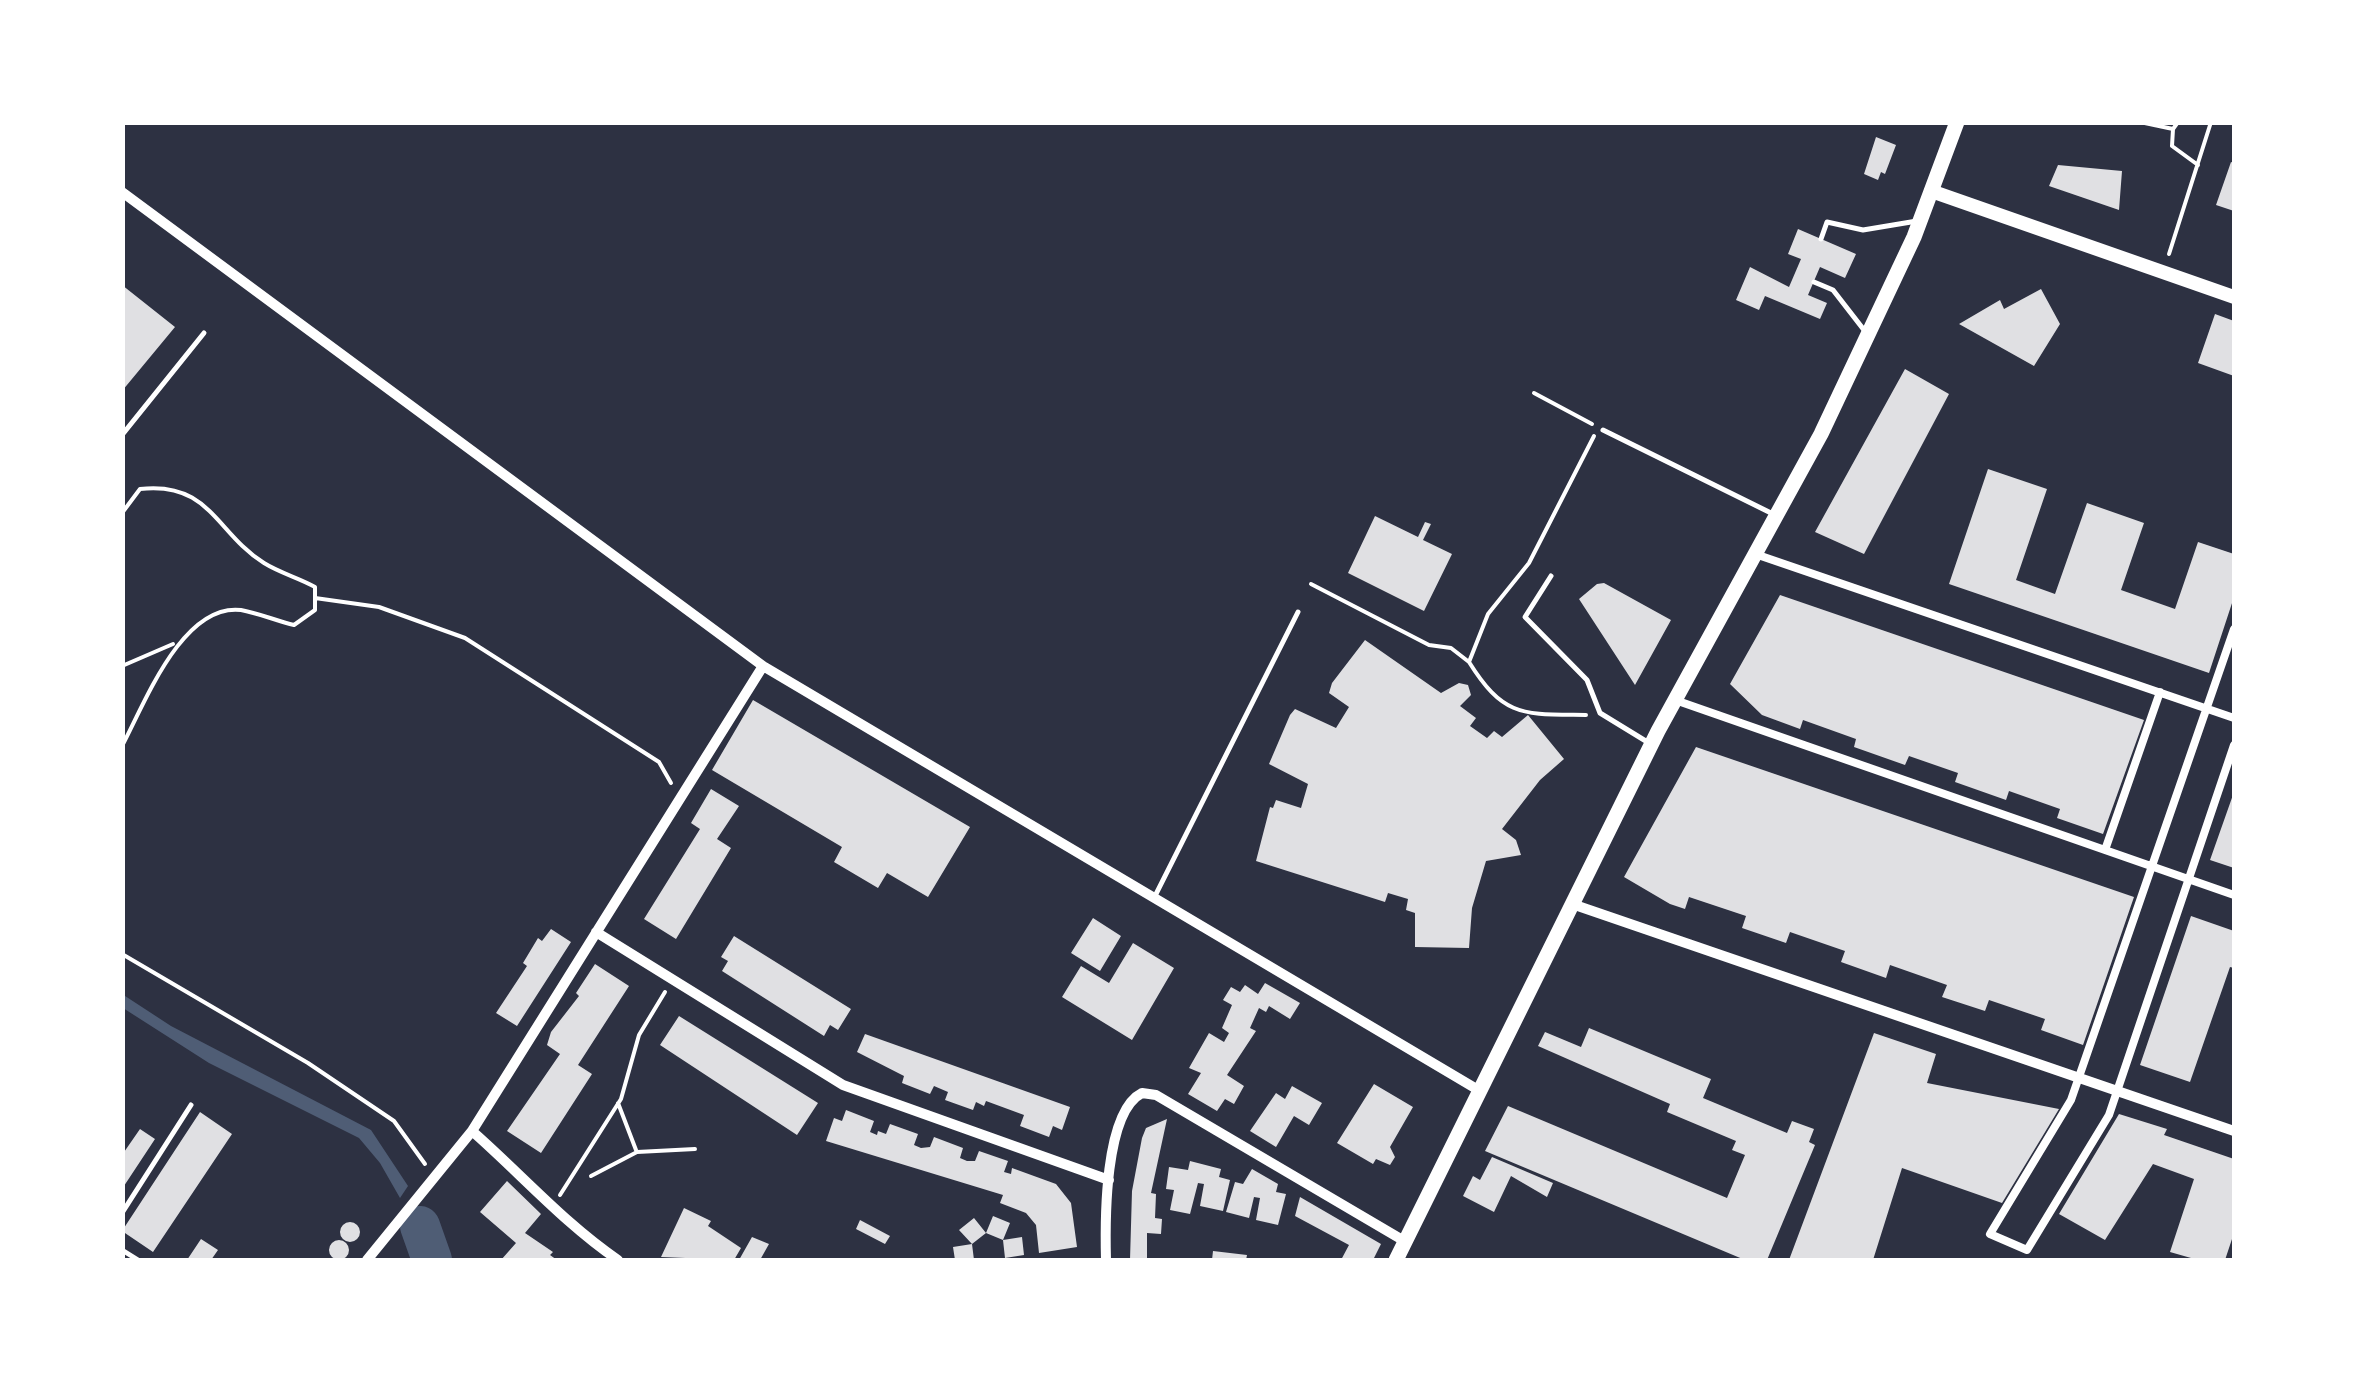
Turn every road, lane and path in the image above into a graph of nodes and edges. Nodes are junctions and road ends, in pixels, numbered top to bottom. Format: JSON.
{"nodes":[{"id":1,"x":1957,"y":122,"type":"edge"},
{"id":2,"x":2140,"y":122,"type":"edge"},
{"id":3,"x":2178,"y":122,"type":"edge"},
{"id":4,"x":2211,"y":122,"type":"edge"},
{"id":5,"x":2173,"y":130,"type":"junction"},
{"id":6,"x":2198,"y":166,"type":"junction"},
{"id":7,"x":1931,"y":191,"type":"junction"},
{"id":8,"x":122,"y":192,"type":"edge"},
{"id":9,"x":1920,"y":221,"type":"junction"},
{"id":10,"x":1821,"y":239,"type":"dead end"},
{"id":11,"x":2164,"y":273,"type":"junction"},
{"id":12,"x":1814,"y":282,"type":"dead end"},
{"id":13,"x":2234,"y":297,"type":"edge"},
{"id":14,"x":204,"y":333,"type":"dead end"},
{"id":15,"x":1868,"y":336,"type":"junction"},
{"id":16,"x":1604,"y":430,"type":"dead end"},
{"id":17,"x":122,"y":435,"type":"edge"},
{"id":18,"x":122,"y":514,"type":"edge"},
{"id":19,"x":1778,"y":517,"type":"junction"},
{"id":20,"x":1758,"y":554,"type":"junction"},
{"id":21,"x":1550,"y":576,"type":"dead end"},
{"id":22,"x":1311,"y":584,"type":"dead end"},
{"id":23,"x":315,"y":598,"type":"junction"},
{"id":24,"x":1298,"y":612,"type":"dead end"},
{"id":25,"x":2234,"y":629,"type":"edge"},
{"id":26,"x":176,"y":643,"type":"junction"},
{"id":27,"x":1469,"y":662,"type":"dead end"},
{"id":28,"x":122,"y":666,"type":"edge"},
{"id":29,"x":762,"y":666,"type":"junction"},
{"id":30,"x":2160,"y":692,"type":"junction"},
{"id":31,"x":1675,"y":700,"type":"junction"},
{"id":32,"x":2207,"y":709,"type":"junction"},
{"id":33,"x":2234,"y":718,"type":"edge"},
{"id":34,"x":1652,"y":744,"type":"junction"},
{"id":35,"x":2234,"y":745,"type":"edge"},
{"id":36,"x":122,"y":746,"type":"edge"},
{"id":37,"x":678,"y":801,"type":"junction"},
{"id":38,"x":2105,"y":850,"type":"junction"},
{"id":39,"x":2153,"y":867,"type":"junction"},
{"id":40,"x":2189,"y":880,"type":"junction"},
{"id":41,"x":2234,"y":896,"type":"edge"},
{"id":42,"x":1154,"y":898,"type":"junction"},
{"id":43,"x":1572,"y":904,"type":"junction"},
{"id":44,"x":596,"y":932,"type":"junction"},
{"id":45,"x":122,"y":954,"type":"edge"},
{"id":46,"x":673,"y":980,"type":"junction"},
{"id":47,"x":2079,"y":1078,"type":"junction"},
{"id":48,"x":1480,"y":1091,"type":"junction"},
{"id":49,"x":2118,"y":1091,"type":"junction"},
{"id":50,"x":618,"y":1104,"type":"junction"},
{"id":51,"x":191,"y":1105,"type":"dead end"},
{"id":52,"x":472,"y":1131,"type":"junction"},
{"id":53,"x":2234,"y":1131,"type":"edge"},
{"id":54,"x":694,"y":1150,"type":"dead end"},
{"id":55,"x":637,"y":1152,"type":"junction"},
{"id":56,"x":434,"y":1176,"type":"junction"},
{"id":57,"x":591,"y":1176,"type":"dead end"},
{"id":58,"x":1109,"y":1180,"type":"junction"},
{"id":59,"x":552,"y":1206,"type":"junction"},
{"id":60,"x":122,"y":1214,"type":"edge"},
{"id":61,"x":1406,"y":1242,"type":"junction"},
{"id":62,"x":122,"y":1250,"type":"edge"},
{"id":63,"x":138,"y":1260,"type":"edge"},
{"id":64,"x":367,"y":1260,"type":"edge"},
{"id":65,"x":618,"y":1260,"type":"edge"},
{"id":66,"x":1106,"y":1260,"type":"edge"},
{"id":67,"x":1396,"y":1260,"type":"edge"}],
"edges":[{"from":1,"to":7,"type":"main road"},
{"from":2,"to":5,"type":"path"},
{"from":3,"to":5,"type":"path"},
{"from":4,"to":6,"type":"path"},
{"from":5,"to":6,"type":"path"},
{"from":6,"to":11,"type":"path"},
{"from":7,"to":9,"type":"main road"},
{"from":7,"to":11,"type":"street"},
{"from":8,"to":29,"type":"street"},
{"from":9,"to":10,"type":"lane"},
{"from":9,"to":15,"type":"main road"},
{"from":11,"to":13,"type":"street"},
{"from":12,"to":15,"type":"lane"},
{"from":14,"to":17,"type":"lane"},
{"from":15,"to":19,"type":"main road"},
{"from":16,"to":19,"type":"lane"},
{"from":18,"to":23,"type":"path"},
{"from":19,"to":20,"type":"main road"},
{"from":20,"to":30,"type":"street"},
{"from":20,"to":31,"type":"main road"},
{"from":21,"to":34,"type":"lane"},
{"from":22,"to":27,"type":"path"},
{"from":23,"to":26,"type":"path"},
{"from":23,"to":37,"type":"path"},
{"from":24,"to":42,"type":"lane"},
{"from":25,"to":32,"type":"street"},
{"from":26,"to":28,"type":"path"},
{"from":26,"to":36,"type":"path"},
{"from":29,"to":37,"type":"street"},
{"from":29,"to":42,"type":"street"},
{"from":30,"to":32,"type":"street"},
{"from":30,"to":38,"type":"street"},
{"from":31,"to":34,"type":"main road"},
{"from":31,"to":38,"type":"street"},
{"from":32,"to":33,"type":"street"},
{"from":32,"to":39,"type":"street"},
{"from":34,"to":43,"type":"main road"},
{"from":35,"to":40,"type":"street"},
{"from":37,"to":44,"type":"street"},
{"from":38,"to":39,"type":"street"},
{"from":39,"to":40,"type":"street"},
{"from":39,"to":47,"type":"street"},
{"from":40,"to":41,"type":"street"},
{"from":40,"to":49,"type":"street"},
{"from":42,"to":48,"type":"street"},
{"from":43,"to":47,"type":"street"},
{"from":43,"to":48,"type":"main road"},
{"from":44,"to":46,"type":"street"},
{"from":44,"to":52,"type":"street"},
{"from":45,"to":56,"type":"path"},
{"from":46,"to":50,"type":"path"},
{"from":46,"to":58,"type":"street"},
{"from":47,"to":49,"type":"street"},
{"from":47,"to":49,"type":"street"},
{"from":48,"to":61,"type":"main road"},
{"from":49,"to":53,"type":"street"},
{"from":50,"to":55,"type":"path"},
{"from":50,"to":59,"type":"path"},
{"from":51,"to":60,"type":"lane"},
{"from":52,"to":56,"type":"street"},
{"from":52,"to":59,"type":"street"},
{"from":54,"to":55,"type":"path"},
{"from":55,"to":57,"type":"path"},
{"from":56,"to":64,"type":"street"},
{"from":58,"to":61,"type":"street"},
{"from":58,"to":66,"type":"street"},
{"from":59,"to":65,"type":"street"},
{"from":61,"to":67,"type":"main road"},
{"from":62,"to":63,"type":"lane"}]}
